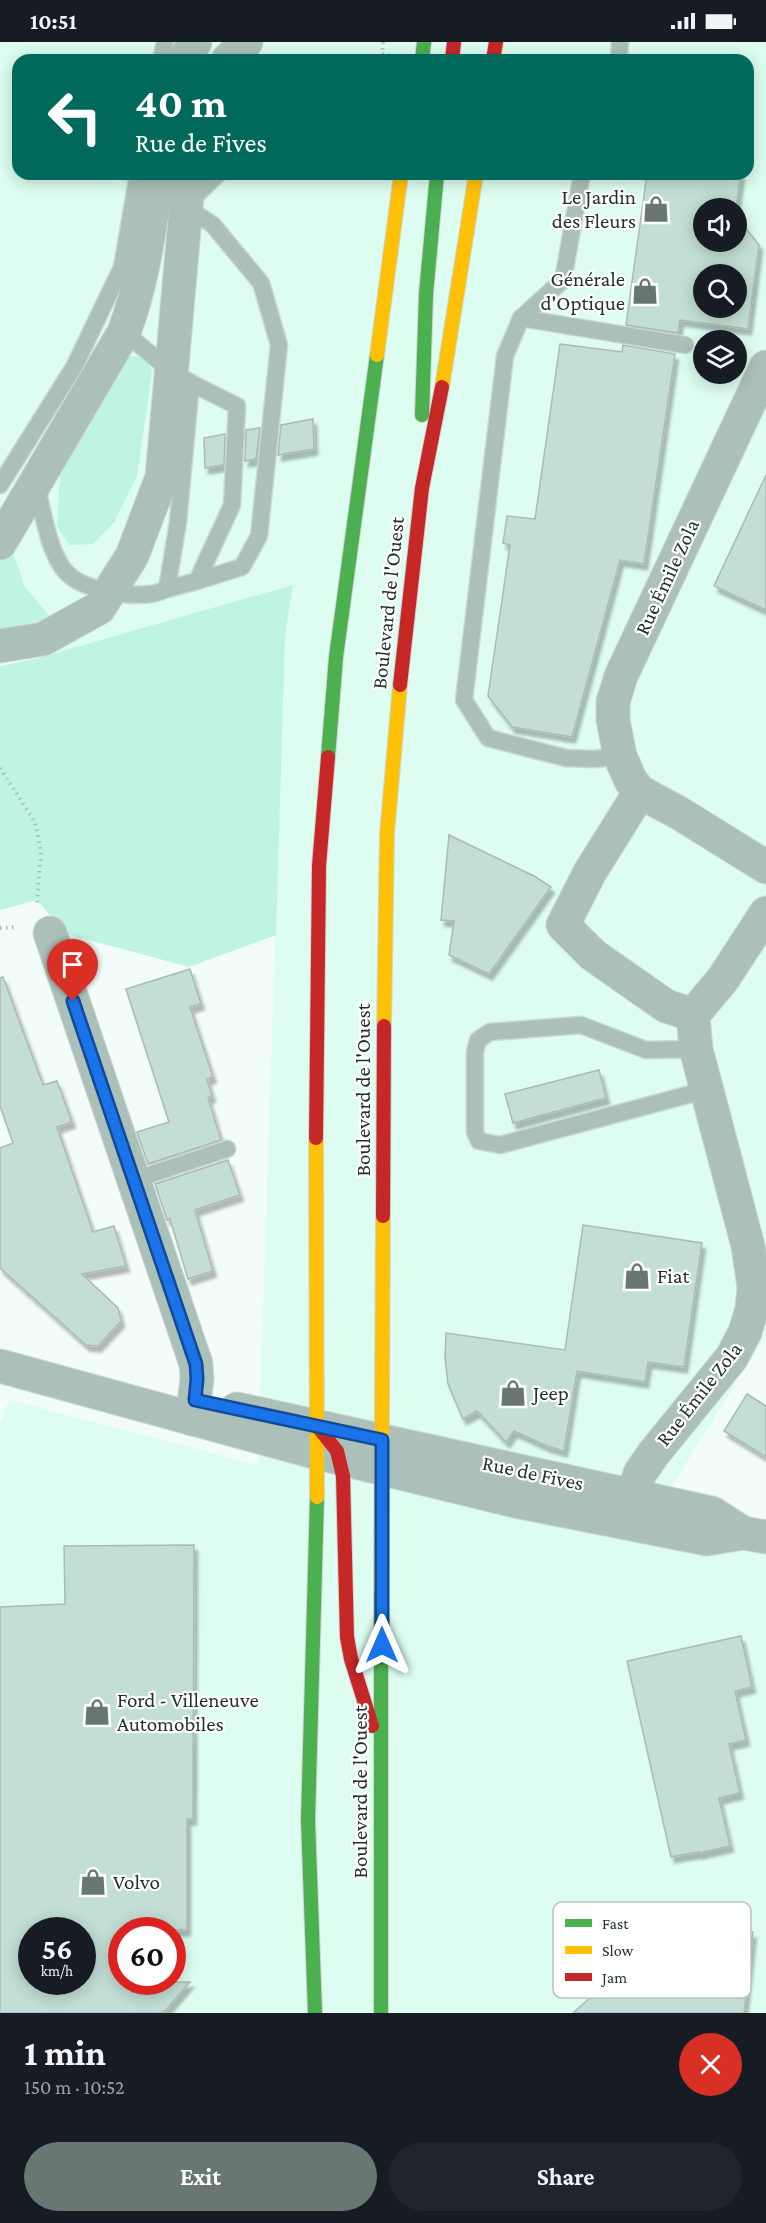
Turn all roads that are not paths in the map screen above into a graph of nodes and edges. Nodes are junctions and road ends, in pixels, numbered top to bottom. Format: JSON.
{"nodes":[{"id":1,"x":246,"y":42,"type":"edge"},
{"id":2,"x":234,"y":54,"type":"edge"},
{"id":3,"x":137,"y":180,"type":"edge"},
{"id":4,"x":157,"y":180,"type":"edge"},
{"id":5,"x":206,"y":180,"type":"edge"},
{"id":6,"x":399,"y":180,"type":"edge"},
{"id":7,"x":436,"y":180,"type":"edge"},
{"id":8,"x":475,"y":180,"type":"edge"},
{"id":9,"x":581,"y":180,"type":"edge"},
{"id":10,"x":187,"y":190,"type":"edge"},
{"id":11,"x":521,"y":318,"type":"junction"},
{"id":12,"x":124,"y":332,"type":"junction"},
{"id":13,"x":685,"y":345,"type":"dead end"},
{"id":14,"x":766,"y":367,"type":"edge"},
{"id":15,"x":181,"y":377,"type":"junction"},
{"id":16,"x":35,"y":481,"type":"junction"},
{"id":17,"x":0,"y":485,"type":"edge"},
{"id":18,"x":422,"y":489,"type":"junction"},
{"id":19,"x":0,"y":543,"type":"edge"},
{"id":20,"x":197,"y":581,"type":"junction"},
{"id":21,"x":168,"y":589,"type":"junction"},
{"id":22,"x":108,"y":592,"type":"junction"},
{"id":23,"x":0,"y":646,"type":"edge"},
{"id":24,"x":620,"y":756,"type":"junction"},
{"id":25,"x":640,"y":792,"type":"junction"},
{"id":26,"x":766,"y":867,"type":"edge"},
{"id":27,"x":766,"y":913,"type":"edge"},
{"id":28,"x":43,"y":921,"type":"road end"},
{"id":29,"x":693,"y":1015,"type":"junction"},
{"id":30,"x":696,"y":1049,"type":"junction"},
{"id":31,"x":706,"y":1090,"type":"junction"},
{"id":32,"x":227,"y":1149,"type":"dead end"},
{"id":33,"x":134,"y":1180,"type":"junction"},
{"id":34,"x":1,"y":1366,"type":"edge"},
{"id":35,"x":194,"y":1409,"type":"junction"},
{"id":36,"x":325,"y":1446,"type":"junction"},
{"id":37,"x":382,"y":1454,"type":"junction"},
{"id":38,"x":628,"y":1509,"type":"junction"},
{"id":39,"x":755,"y":1535,"type":"edge"},
{"id":40,"x":380,"y":1753,"type":"junction"},
{"id":41,"x":315,"y":2013,"type":"edge"},
{"id":42,"x":381,"y":2013,"type":"edge"}],
"edges":[{"from":1,"to":2,"type":"street"},
{"from":3,"to":17,"type":"lane"},
{"from":4,"to":12,"type":"street"},
{"from":5,"to":10,"type":"lane"},
{"from":6,"to":36,"type":"main road","name":"Boulevard de l'Ouest"},
{"from":7,"to":18,"type":"main road"},
{"from":8,"to":18,"type":"main road","name":"Boulevard de l'Ouest"},
{"from":9,"to":11,"type":"lane"},
{"from":10,"to":15,"type":"street"},
{"from":10,"to":20,"type":"lane"},
{"from":11,"to":13,"type":"lane"},
{"from":11,"to":24,"type":"lane"},
{"from":12,"to":15,"type":"lane"},
{"from":12,"to":16,"type":"street"},
{"from":14,"to":24,"type":"street","name":"Rue Émile Zola"},
{"from":15,"to":20,"type":"lane"},
{"from":15,"to":21,"type":"lane"},
{"from":15,"to":22,"type":"street"},
{"from":16,"to":19,"type":"street"},
{"from":16,"to":22,"type":"lane"},
{"from":18,"to":37,"type":"main road","name":"Boulevard de l'Ouest"},
{"from":20,"to":21,"type":"lane"},
{"from":21,"to":22,"type":"lane"},
{"from":22,"to":23,"type":"street"},
{"from":24,"to":25,"type":"street","name":"Rue Émile Zola"},
{"from":25,"to":26,"type":"street"},
{"from":25,"to":29,"type":"street"},
{"from":27,"to":29,"type":"street"},
{"from":28,"to":33,"type":"street"},
{"from":29,"to":30,"type":"street","name":"Rue Émile Zola"},
{"from":30,"to":31,"type":"street","name":"Rue Émile Zola"},
{"from":30,"to":31,"type":"lane"},
{"from":31,"to":38,"type":"street","name":"Rue Émile Zola"},
{"from":32,"to":33,"type":"lane"},
{"from":33,"to":35,"type":"street"},
{"from":34,"to":35,"type":"street","name":"Rue de Fives"},
{"from":35,"to":36,"type":"street","name":"Rue de Fives"},
{"from":36,"to":37,"type":"street","name":"Rue de Fives"},
{"from":36,"to":40,"type":"main road"},
{"from":36,"to":41,"type":"main road","name":"Boulevard de l'Ouest"},
{"from":37,"to":38,"type":"street","name":"Rue de Fives"},
{"from":37,"to":40,"type":"main road","name":"Boulevard de l'Ouest"},
{"from":38,"to":39,"type":"street","name":"Rue de Fives"},
{"from":40,"to":42,"type":"main road","name":"Boulevard de l'Ouest"}]}
